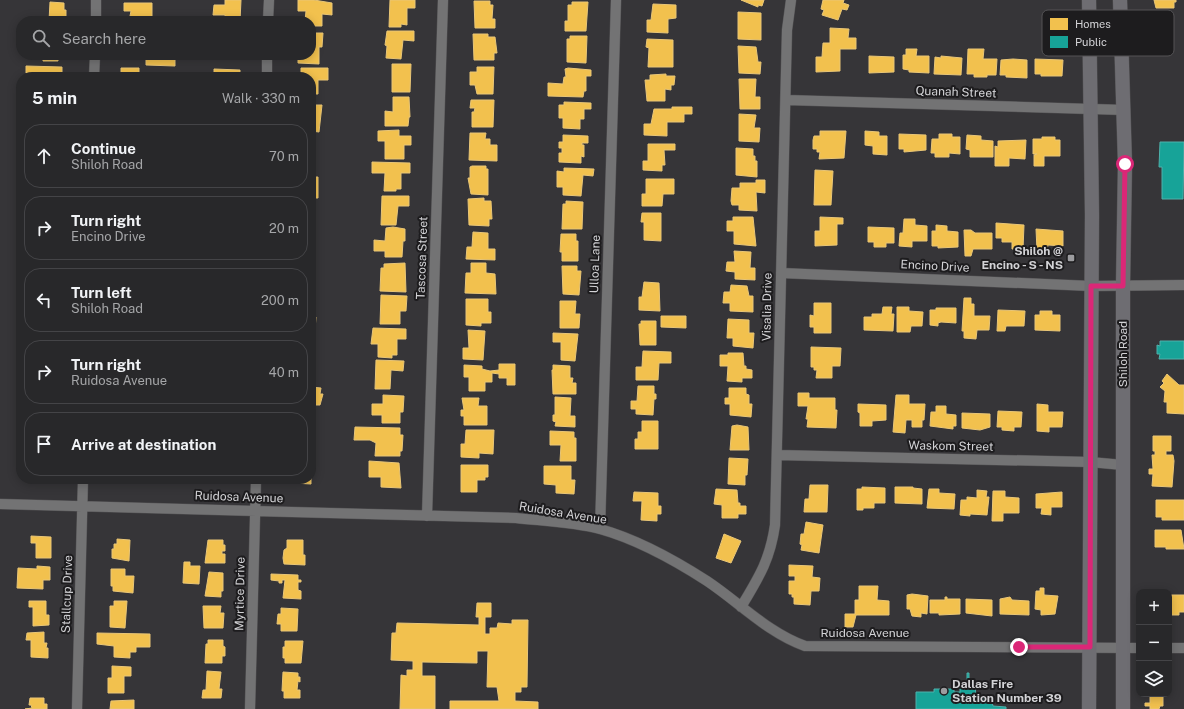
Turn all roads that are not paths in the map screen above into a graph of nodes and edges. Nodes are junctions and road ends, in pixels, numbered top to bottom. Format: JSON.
{"nodes":[{"id":1,"x":96,"y":0,"type":"edge"},
{"id":2,"x":269,"y":0,"type":"edge"},
{"id":3,"x":443,"y":0,"type":"edge"},
{"id":4,"x":616,"y":0,"type":"edge"},
{"id":5,"x":791,"y":0,"type":"edge"},
{"id":6,"x":1120,"y":0,"type":"edge"},
{"id":7,"x":1120,"y":10,"type":"edge"},
{"id":8,"x":96,"y":16,"type":"edge"},
{"id":9,"x":268,"y":16,"type":"edge"},
{"id":10,"x":1089,"y":56,"type":"edge"},
{"id":11,"x":1123,"y":56,"type":"edge"},
{"id":12,"x":95,"y":60,"type":"edge"},
{"id":13,"x":267,"y":60,"type":"edge"},
{"id":14,"x":94,"y":72,"type":"edge"},
{"id":15,"x":266,"y":72,"type":"edge"},
{"id":16,"x":786,"y":100,"type":"junction"},
{"id":17,"x":1089,"y":109,"type":"junction"},
{"id":18,"x":1125,"y":110,"type":"junction"},
{"id":19,"x":781,"y":273,"type":"junction"},
{"id":20,"x":1184,"y":285,"type":"edge"},
{"id":21,"x":1091,"y":286,"type":"junction"},
{"id":22,"x":1123,"y":286,"type":"junction"},
{"id":23,"x":777,"y":455,"type":"junction"},
{"id":24,"x":1090,"y":462,"type":"junction"},
{"id":25,"x":1123,"y":465,"type":"junction"},
{"id":26,"x":83,"y":484,"type":"edge"},
{"id":27,"x":256,"y":484,"type":"edge"},
{"id":28,"x":0,"y":504,"type":"edge"},
{"id":29,"x":82,"y":506,"type":"junction"},
{"id":30,"x":255,"y":511,"type":"junction"},
{"id":31,"x":427,"y":516,"type":"junction"},
{"id":32,"x":600,"y":529,"type":"junction"},
{"id":33,"x":741,"y":607,"type":"junction"},
{"id":34,"x":1090,"y":647,"type":"junction"},
{"id":35,"x":1124,"y":647,"type":"junction"},
{"id":36,"x":1136,"y":648,"type":"edge"},
{"id":37,"x":1172,"y":648,"type":"edge"},
{"id":38,"x":1184,"y":648,"type":"edge"},
{"id":39,"x":77,"y":709,"type":"edge"},
{"id":40,"x":250,"y":709,"type":"edge"},
{"id":41,"x":1089,"y":709,"type":"edge"},
{"id":42,"x":1123,"y":709,"type":"edge"}],
"edges":[{"from":1,"to":8,"type":"street"},
{"from":2,"to":9,"type":"street"},
{"from":3,"to":31,"type":"street","name":"Tascosa Street"},
{"from":4,"to":32,"type":"street","name":"Ulloa Lane"},
{"from":5,"to":16,"type":"street","name":"Visalia Drive"},
{"from":6,"to":7,"type":"main road","name":"Shiloh Road"},
{"from":10,"to":17,"type":"main road"},
{"from":11,"to":18,"type":"main road","name":"Shiloh Road"},
{"from":12,"to":14,"type":"street"},
{"from":13,"to":15,"type":"street"},
{"from":16,"to":17,"type":"street","name":"Quanah Street"},
{"from":16,"to":19,"type":"street","name":"Visalia Drive"},
{"from":17,"to":18,"type":"street","name":"Quanah Street"},
{"from":17,"to":21,"type":"main road"},
{"from":18,"to":22,"type":"main road","name":"Shiloh Road"},
{"from":19,"to":21,"type":"street","name":"Encino Drive"},
{"from":19,"to":23,"type":"street","name":"Visalia Drive"},
{"from":20,"to":22,"type":"street","name":"Encino Drive"},
{"from":21,"to":22,"type":"street","name":"Encino Drive"},
{"from":21,"to":24,"type":"main road"},
{"from":22,"to":25,"type":"main road","name":"Shiloh Road"},
{"from":23,"to":24,"type":"street","name":"Waskom Street"},
{"from":23,"to":33,"type":"street","name":"Visalia Drive"},
{"from":24,"to":25,"type":"street","name":"Waskom Street"},
{"from":24,"to":34,"type":"main road"},
{"from":25,"to":35,"type":"main road","name":"Shiloh Road"},
{"from":26,"to":29,"type":"street","name":"Stallcup Drive"},
{"from":27,"to":30,"type":"street","name":"Myrtice Drive"},
{"from":28,"to":29,"type":"street","name":"Ruidosa Avenue"},
{"from":29,"to":30,"type":"street","name":"Ruidosa Avenue"},
{"from":29,"to":39,"type":"street","name":"Stallcup Drive"},
{"from":30,"to":31,"type":"street","name":"Ruidosa Avenue"},
{"from":30,"to":40,"type":"street","name":"Myrtice Drive"},
{"from":31,"to":32,"type":"street","name":"Ruidosa Avenue"},
{"from":32,"to":33,"type":"street","name":"Ruidosa Avenue"},
{"from":33,"to":34,"type":"street","name":"Ruidosa Avenue"},
{"from":34,"to":35,"type":"street","name":"Ruidosa Avenue"},
{"from":34,"to":41,"type":"main road"},
{"from":35,"to":36,"type":"street","name":"Ruidosa Avenue"},
{"from":35,"to":42,"type":"main road","name":"Shiloh Road"},
{"from":37,"to":38,"type":"street"}]}
